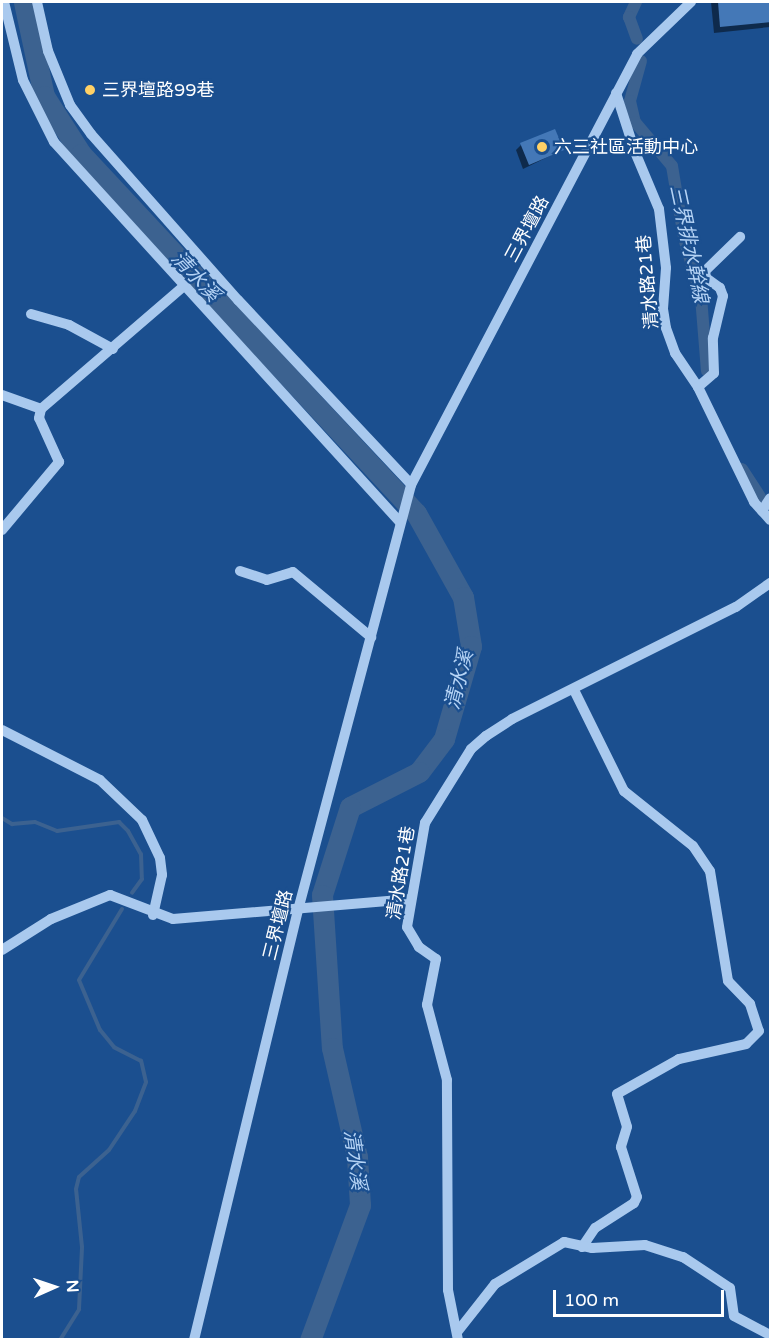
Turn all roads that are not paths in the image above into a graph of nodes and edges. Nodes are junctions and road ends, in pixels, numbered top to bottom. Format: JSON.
{"nodes":[{"id":1,"x":4,"y":2,"type":"edge"},
{"id":2,"x":37,"y":2,"type":"edge"},
{"id":3,"x":691,"y":2,"type":"edge"},
{"id":4,"x":616,"y":93,"type":"junction"},
{"id":5,"x":740,"y":237,"type":"dead end"},
{"id":6,"x":183,"y":287,"type":"junction"},
{"id":7,"x":31,"y":314,"type":"dead end"},
{"id":8,"x":113,"y":349,"type":"junction"},
{"id":9,"x":698,"y":387,"type":"junction"},
{"id":10,"x":2,"y":395,"type":"edge"},
{"id":11,"x":41,"y":409,"type":"junction"},
{"id":12,"x":411,"y":485,"type":"junction"},
{"id":13,"x":771,"y":498,"type":"edge"},
{"id":14,"x":762,"y":511,"type":"junction"},
{"id":15,"x":771,"y":520,"type":"edge"},
{"id":16,"x":399,"y":521,"type":"junction"},
{"id":17,"x":2,"y":530,"type":"edge"},
{"id":18,"x":240,"y":571,"type":"dead end"},
{"id":19,"x":771,"y":583,"type":"edge"},
{"id":20,"x":371,"y":637,"type":"junction"},
{"id":21,"x":574,"y":690,"type":"junction"},
{"id":22,"x":2,"y":730,"type":"edge"},
{"id":23,"x":411,"y":899,"type":"junction"},
{"id":24,"x":299,"y":910,"type":"junction"},
{"id":25,"x":153,"y":915,"type":"junction"},
{"id":26,"x":2,"y":950,"type":"edge"},
{"id":27,"x":582,"y":1247,"type":"junction"},
{"id":28,"x":458,"y":1335,"type":"edge"},
{"id":29,"x":771,"y":1335,"type":"edge"},
{"id":30,"x":194,"y":1340,"type":"edge"}],
"edges":[{"from":1,"to":6,"type":"street"},
{"from":2,"to":12,"type":"street"},
{"from":3,"to":4,"type":"street","name":"三界壇路"},
{"from":4,"to":9,"type":"street","name":"清水路21巷"},
{"from":4,"to":12,"type":"street","name":"三界壇路"},
{"from":5,"to":9,"type":"street"},
{"from":6,"to":8,"type":"street"},
{"from":6,"to":16,"type":"street"},
{"from":7,"to":8,"type":"street"},
{"from":8,"to":11,"type":"street"},
{"from":9,"to":14,"type":"street","name":"清水路21巷"},
{"from":10,"to":11,"type":"street"},
{"from":11,"to":17,"type":"street"},
{"from":12,"to":16,"type":"street","name":"三界壇路"},
{"from":13,"to":14,"type":"street"},
{"from":14,"to":15,"type":"street","name":"清水路21巷"},
{"from":16,"to":20,"type":"street","name":"三界壇路"},
{"from":18,"to":20,"type":"street"},
{"from":19,"to":21,"type":"street","name":"清水路21巷"},
{"from":20,"to":24,"type":"street","name":"三界壇路"},
{"from":21,"to":23,"type":"street","name":"清水路21巷"},
{"from":21,"to":27,"type":"street"},
{"from":22,"to":25,"type":"street"},
{"from":23,"to":24,"type":"street"},
{"from":23,"to":28,"type":"street","name":"清水路21巷"},
{"from":24,"to":25,"type":"street"},
{"from":24,"to":30,"type":"street","name":"三界壇路"},
{"from":25,"to":26,"type":"street"},
{"from":27,"to":28,"type":"street"},
{"from":27,"to":29,"type":"street"}]}
